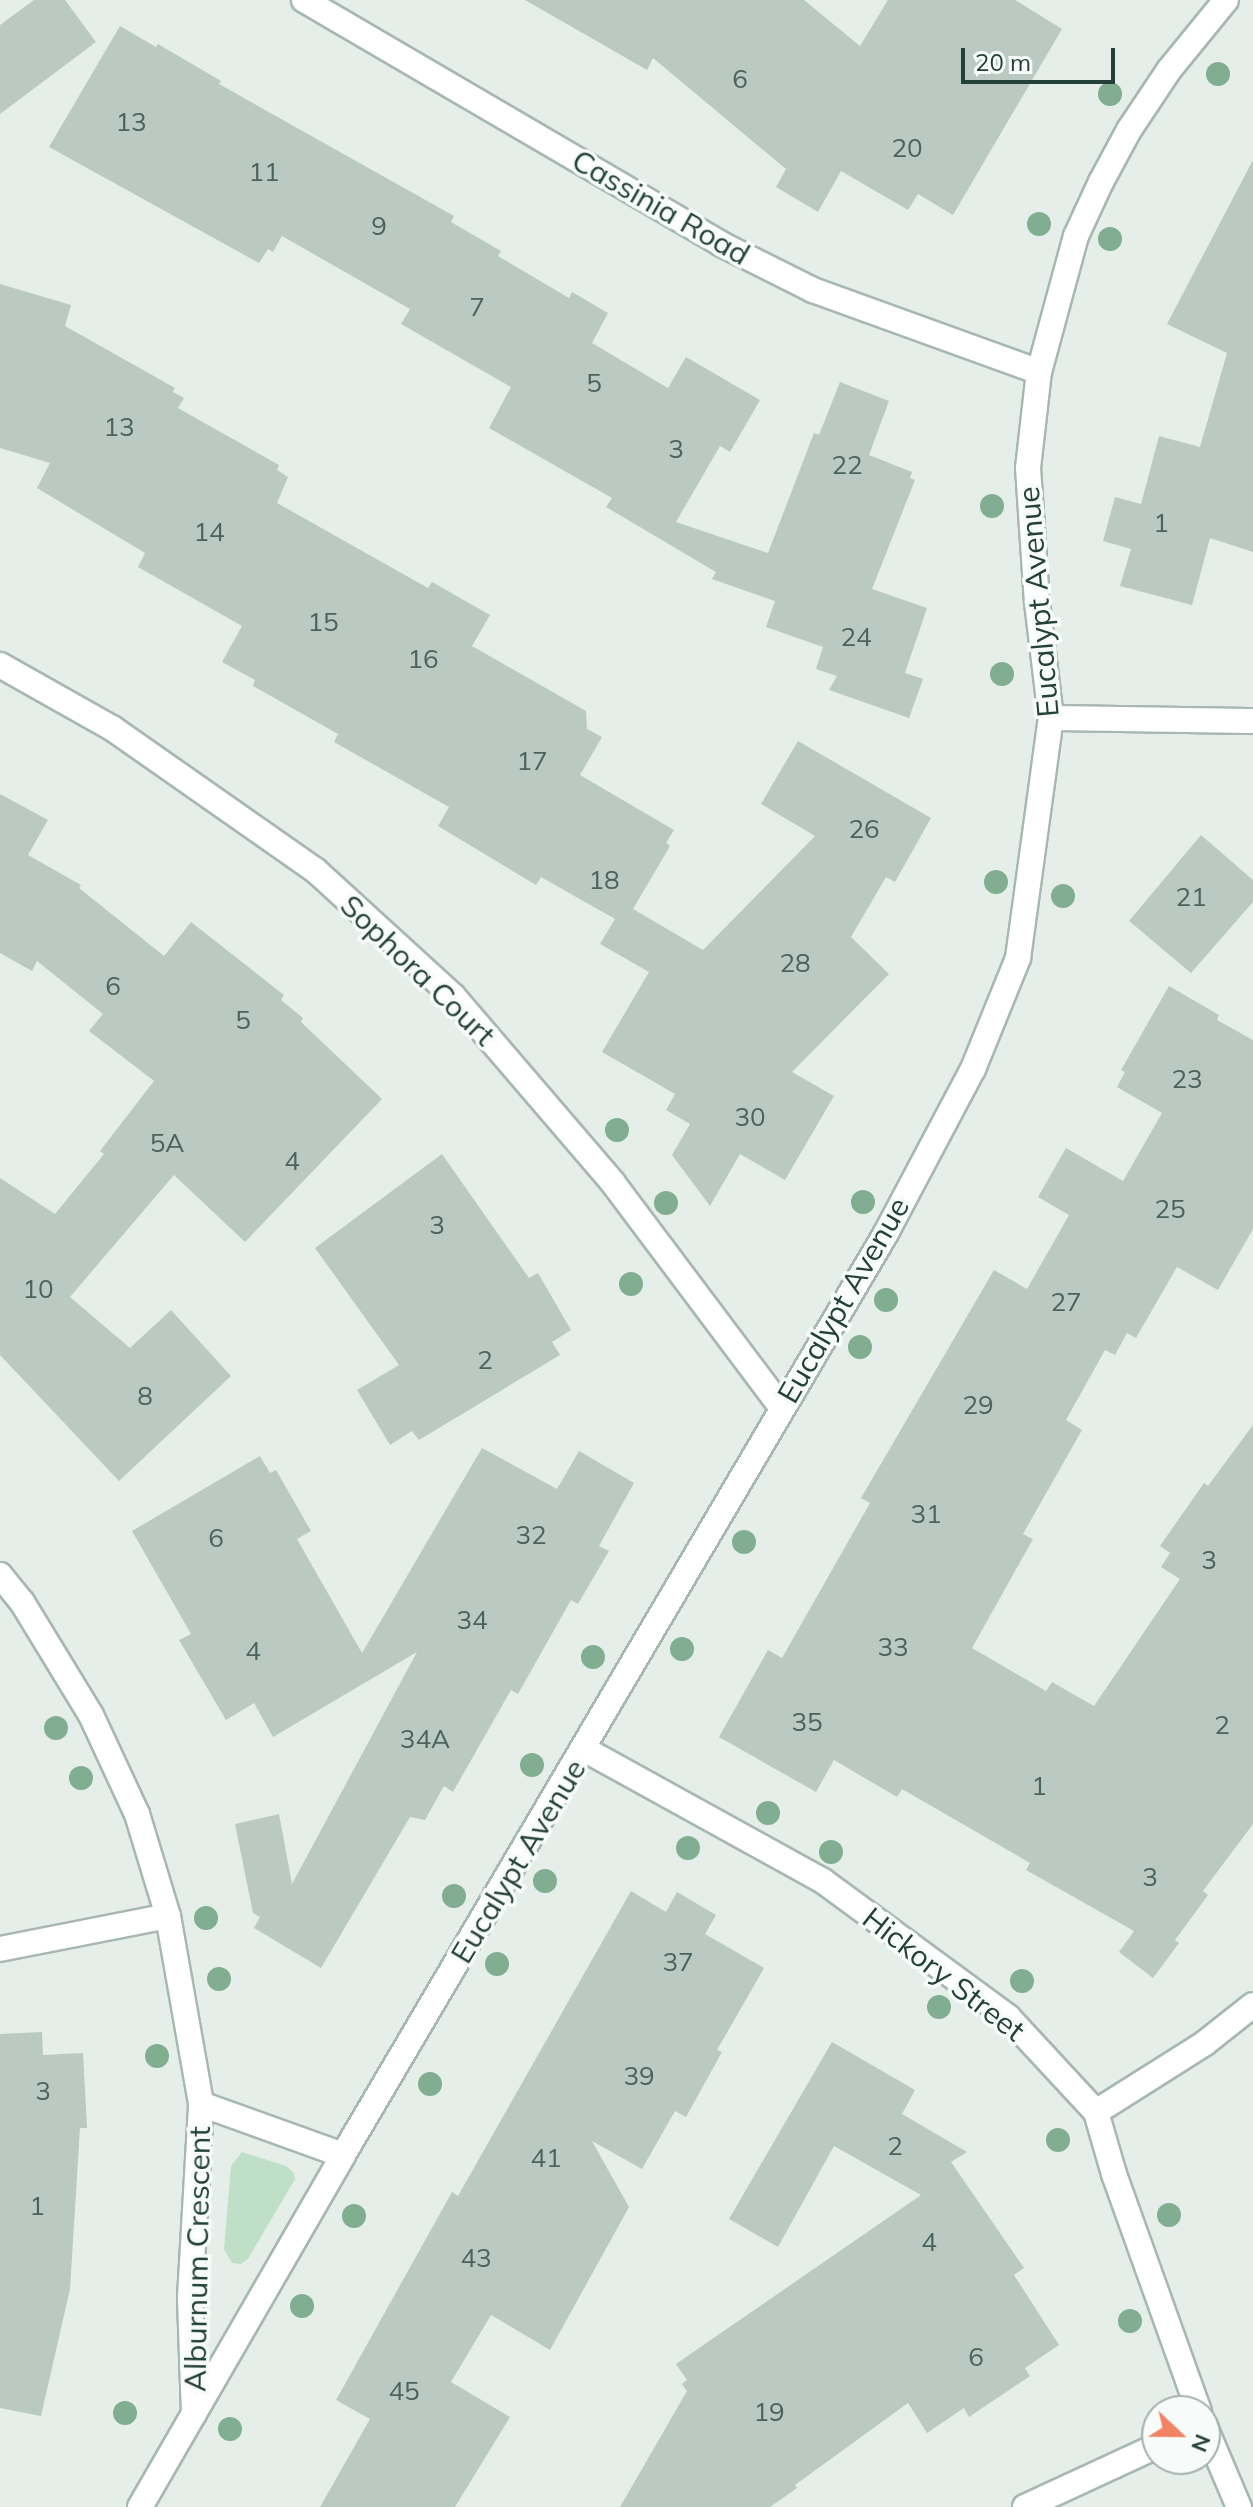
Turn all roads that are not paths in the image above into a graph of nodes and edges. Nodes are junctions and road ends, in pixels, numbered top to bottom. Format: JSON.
{"nodes":[{"id":1,"x":304,"y":0,"type":"edge"},
{"id":2,"x":1226,"y":0,"type":"edge"},
{"id":3,"x":1039,"y":372,"type":"junction"},
{"id":4,"x":0,"y":665,"type":"edge"},
{"id":5,"x":1051,"y":718,"type":"junction"},
{"id":6,"x":1253,"y":721,"type":"edge"},
{"id":7,"x":781,"y":1407,"type":"junction"},
{"id":8,"x":0,"y":1575,"type":"edge"},
{"id":9,"x":584,"y":1749,"type":"junction"},
{"id":10,"x":168,"y":1916,"type":"junction"},
{"id":11,"x":0,"y":1949,"type":"edge"},
{"id":12,"x":1253,"y":2005,"type":"edge"},
{"id":13,"x":201,"y":2104,"type":"junction"},
{"id":14,"x":1096,"y":2112,"type":"junction"},
{"id":15,"x":343,"y":2155,"type":"junction"},
{"id":16,"x":1193,"y":2395,"type":"edge"},
{"id":17,"x":194,"y":2414,"type":"junction"},
{"id":18,"x":1141,"y":2453,"type":"edge"},
{"id":19,"x":1221,"y":2465,"type":"edge"},
{"id":20,"x":140,"y":2507,"type":"edge"},
{"id":21,"x":1025,"y":2507,"type":"edge"},
{"id":22,"x":1239,"y":2507,"type":"edge"}],
"edges":[{"from":1,"to":3,"type":"street","name":"Cassinia Road"},
{"from":2,"to":3,"type":"street","name":"Eucalypt Avenue"},
{"from":3,"to":5,"type":"street","name":"Eucalypt Avenue"},
{"from":4,"to":7,"type":"street","name":"Sophora Court"},
{"from":5,"to":6,"type":"street"},
{"from":5,"to":7,"type":"street","name":"Eucalypt Avenue"},
{"from":7,"to":9,"type":"street","name":"Eucalypt Avenue"},
{"from":8,"to":10,"type":"street","name":"Alburnum Crescent"},
{"from":9,"to":14,"type":"street","name":"Hickory Street"},
{"from":9,"to":15,"type":"street","name":"Eucalypt Avenue"},
{"from":10,"to":11,"type":"street"},
{"from":10,"to":13,"type":"street","name":"Alburnum Crescent"},
{"from":12,"to":14,"type":"street"},
{"from":13,"to":15,"type":"street","name":"Alburnum Crescent"},
{"from":13,"to":17,"type":"street","name":"Alburnum Crescent"},
{"from":14,"to":16,"type":"street","name":"Hickory Street"},
{"from":15,"to":17,"type":"street","name":"Eucalypt Avenue"},
{"from":17,"to":20,"type":"street","name":"Eucalypt Avenue"},
{"from":18,"to":21,"type":"street"},
{"from":19,"to":22,"type":"street"}]}
